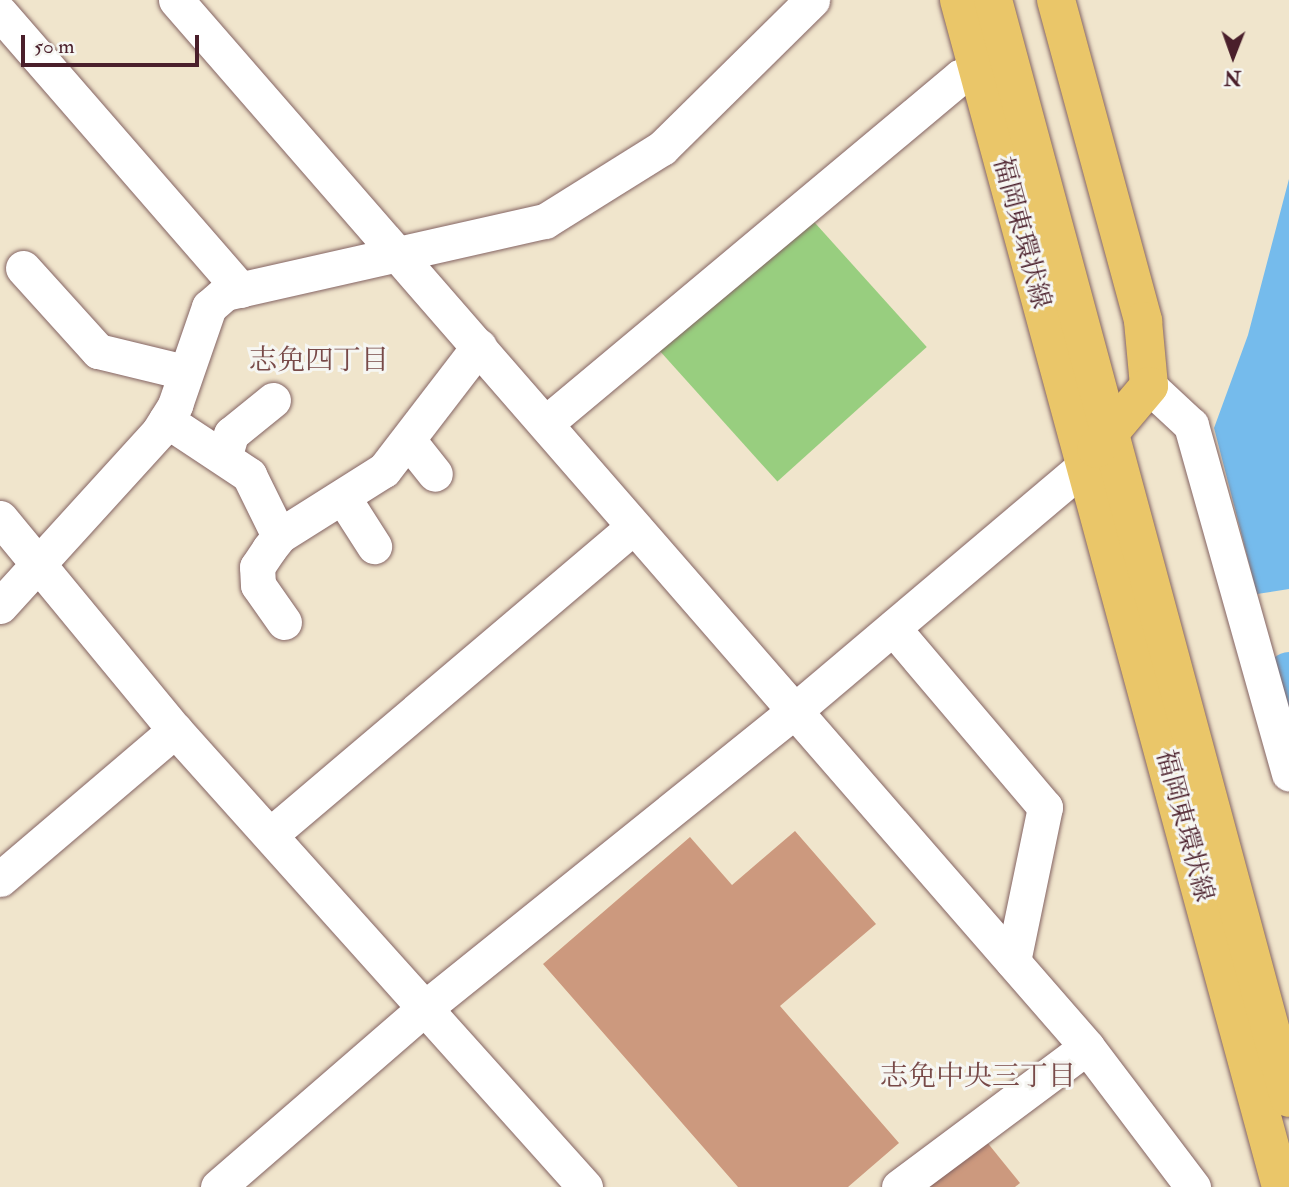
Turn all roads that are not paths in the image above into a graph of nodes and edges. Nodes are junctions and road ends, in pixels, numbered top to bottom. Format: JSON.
{"nodes":[{"id":1,"x":812,"y":0,"type":"edge"},
{"id":2,"x":959,"y":0,"type":"edge"},
{"id":3,"x":993,"y":0,"type":"edge"},
{"id":4,"x":1056,"y":0,"type":"edge"},
{"id":5,"x":186,"y":4,"type":"edge"},
{"id":6,"x":0,"y":13,"type":"edge"},
{"id":7,"x":978,"y":71,"type":"junction"},
{"id":8,"x":401,"y":256,"type":"junction"},
{"id":9,"x":23,"y":268,"type":"dead end"},
{"id":10,"x":241,"y":290,"type":"junction"},
{"id":11,"x":479,"y":346,"type":"junction"},
{"id":12,"x":185,"y":372,"type":"junction"},
{"id":13,"x":1149,"y":386,"type":"junction"},
{"id":14,"x":273,"y":400,"type":"dead end"},
{"id":15,"x":166,"y":420,"type":"junction"},
{"id":16,"x":546,"y":423,"type":"junction"},
{"id":17,"x":1108,"y":432,"type":"junction"},
{"id":18,"x":408,"y":440,"type":"junction"},
{"id":19,"x":225,"y":455,"type":"junction"},
{"id":20,"x":1083,"y":467,"type":"junction"},
{"id":21,"x":435,"y":474,"type":"dead end"},
{"id":22,"x":344,"y":499,"type":"junction"},
{"id":23,"x":0,"y":519,"type":"edge"},
{"id":24,"x":632,"y":528,"type":"junction"},
{"id":25,"x":279,"y":536,"type":"junction"},
{"id":26,"x":374,"y":545,"type":"dead end"},
{"id":27,"x":39,"y":564,"type":"junction"},
{"id":28,"x":0,"y":606,"type":"edge"},
{"id":29,"x":284,"y":622,"type":"dead end"},
{"id":30,"x":893,"y":628,"type":"junction"},
{"id":31,"x":793,"y":712,"type":"junction"},
{"id":32,"x":175,"y":730,"type":"junction"},
{"id":33,"x":1289,"y":774,"type":"edge"},
{"id":34,"x":270,"y":835,"type":"junction"},
{"id":35,"x":0,"y":879,"type":"edge"},
{"id":36,"x":1013,"y":962,"type":"junction"},
{"id":37,"x":425,"y":1008,"type":"junction"},
{"id":38,"x":1087,"y":1047,"type":"junction"},
{"id":39,"x":1289,"y":1098,"type":"edge"},
{"id":40,"x":218,"y":1187,"type":"edge"},
{"id":41,"x":585,"y":1187,"type":"edge"},
{"id":42,"x":899,"y":1187,"type":"edge"},
{"id":43,"x":1194,"y":1187,"type":"edge"},
{"id":44,"x":1281,"y":1187,"type":"edge"}],
"edges":[{"from":1,"to":8,"type":"street"},
{"from":2,"to":7,"type":"main road","name":"福岡東環状線"},
{"from":3,"to":17,"type":"main road","name":"福岡東環状線"},
{"from":4,"to":13,"type":"main road"},
{"from":5,"to":8,"type":"street"},
{"from":6,"to":10,"type":"street"},
{"from":7,"to":16,"type":"street"},
{"from":7,"to":20,"type":"main road","name":"福岡東環状線"},
{"from":8,"to":10,"type":"street"},
{"from":8,"to":11,"type":"street"},
{"from":9,"to":12,"type":"street"},
{"from":10,"to":12,"type":"street"},
{"from":11,"to":16,"type":"street"},
{"from":11,"to":18,"type":"street"},
{"from":12,"to":15,"type":"street"},
{"from":13,"to":17,"type":"main road"},
{"from":13,"to":33,"type":"street"},
{"from":14,"to":19,"type":"street"},
{"from":15,"to":19,"type":"street"},
{"from":15,"to":27,"type":"street"},
{"from":16,"to":24,"type":"street"},
{"from":17,"to":20,"type":"main road"},
{"from":17,"to":39,"type":"main road","name":"福岡東環状線"},
{"from":18,"to":21,"type":"street"},
{"from":18,"to":22,"type":"street"},
{"from":19,"to":25,"type":"street"},
{"from":20,"to":30,"type":"street"},
{"from":20,"to":44,"type":"main road","name":"福岡東環状線"},
{"from":22,"to":25,"type":"street"},
{"from":22,"to":26,"type":"street"},
{"from":23,"to":27,"type":"street"},
{"from":24,"to":31,"type":"street"},
{"from":24,"to":34,"type":"street"},
{"from":25,"to":29,"type":"street"},
{"from":27,"to":28,"type":"street"},
{"from":27,"to":32,"type":"street"},
{"from":30,"to":31,"type":"street"},
{"from":30,"to":36,"type":"street"},
{"from":31,"to":36,"type":"street"},
{"from":31,"to":37,"type":"street"},
{"from":32,"to":34,"type":"street"},
{"from":32,"to":35,"type":"street"},
{"from":34,"to":37,"type":"street"},
{"from":36,"to":38,"type":"street"},
{"from":37,"to":40,"type":"street"},
{"from":37,"to":41,"type":"street"},
{"from":38,"to":42,"type":"street"},
{"from":38,"to":43,"type":"street"}]}
